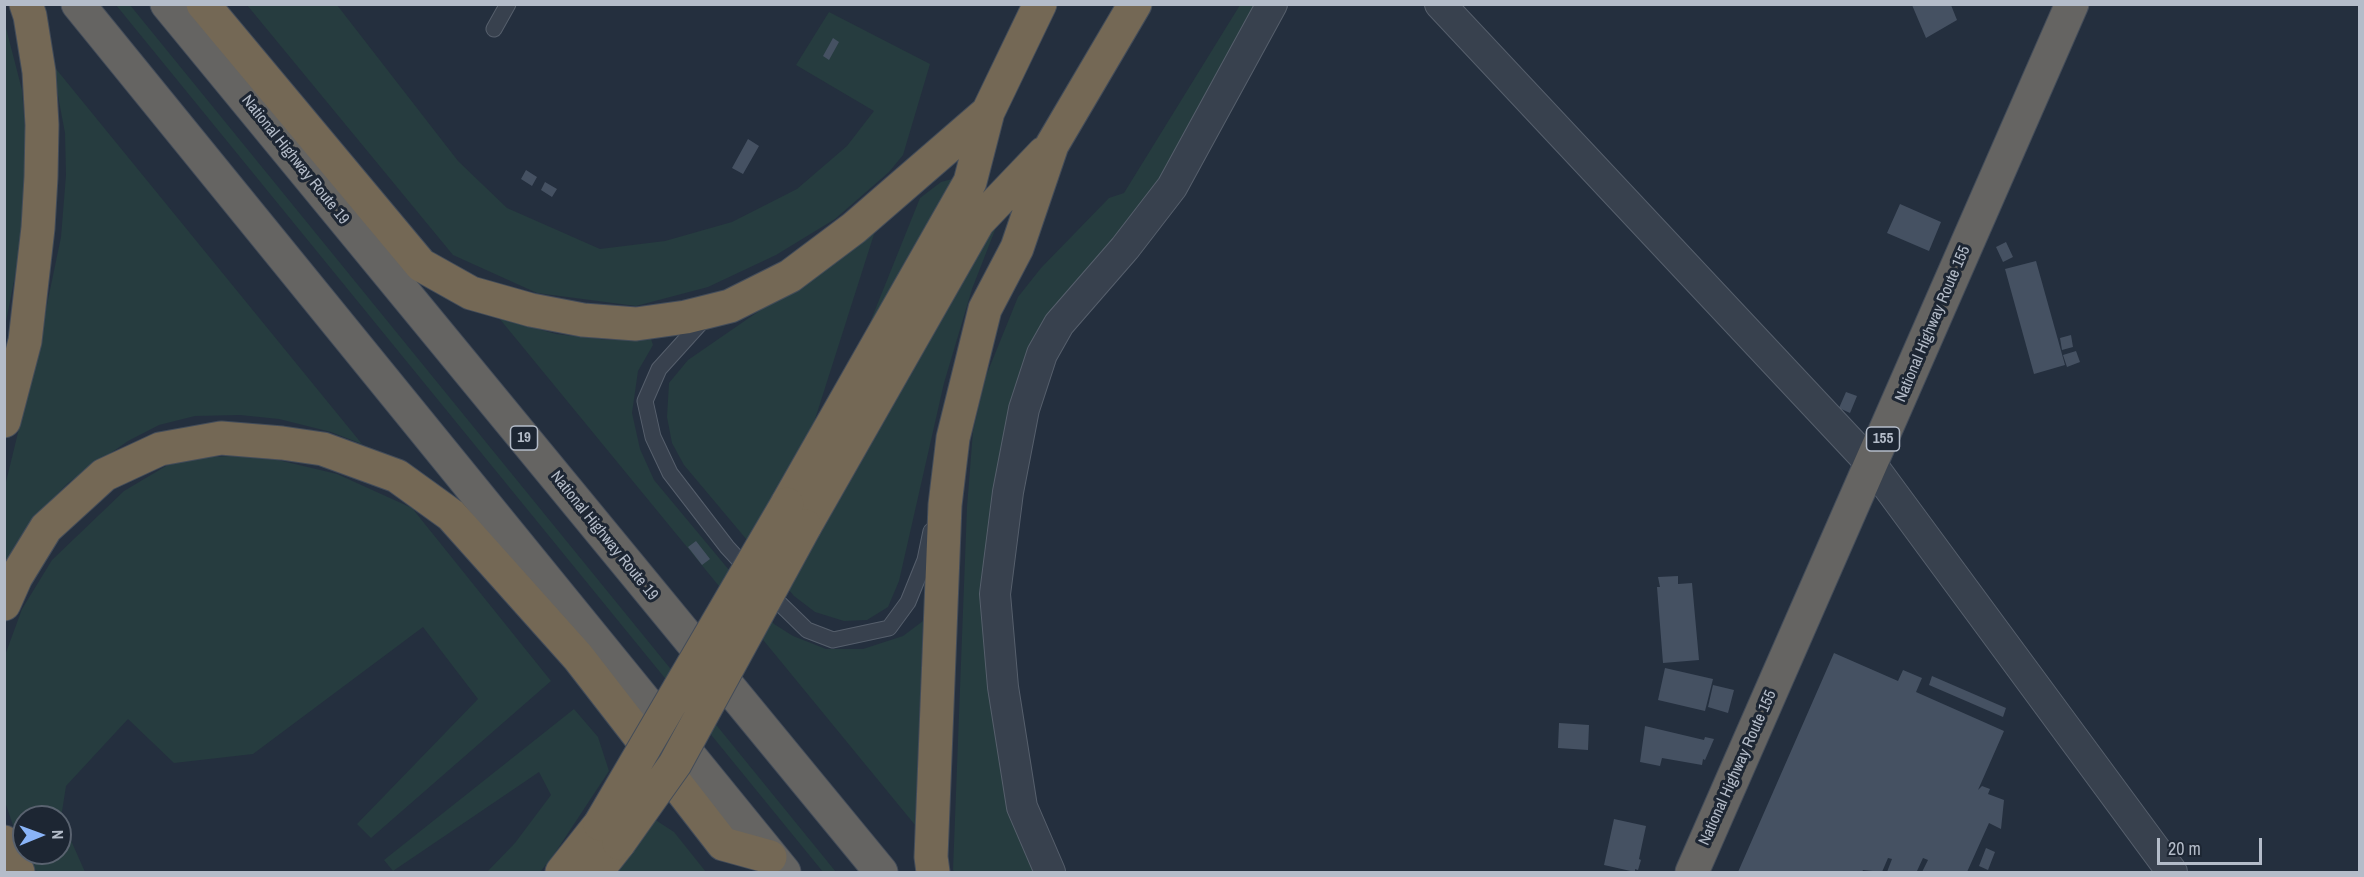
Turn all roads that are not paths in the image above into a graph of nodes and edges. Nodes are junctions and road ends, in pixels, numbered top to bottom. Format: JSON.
{"nodes":[{"id":1,"x":26,"y":4,"type":"edge"},
{"id":2,"x":78,"y":4,"type":"edge"},
{"id":3,"x":167,"y":4,"type":"edge"},
{"id":4,"x":203,"y":4,"type":"edge"},
{"id":5,"x":508,"y":4,"type":"edge"},
{"id":6,"x":1040,"y":4,"type":"edge"},
{"id":7,"x":1135,"y":4,"type":"edge"},
{"id":8,"x":1272,"y":4,"type":"edge"},
{"id":9,"x":1440,"y":4,"type":"edge"},
{"id":10,"x":2072,"y":4,"type":"edge"},
{"id":11,"x":494,"y":29,"type":"dead end"},
{"id":12,"x":988,"y":112,"type":"junction"},
{"id":13,"x":1052,"y":145,"type":"junction"},
{"id":14,"x":714,"y":309,"type":"junction"},
{"id":15,"x":4,"y":420,"type":"edge"},
{"id":16,"x":1872,"y":465,"type":"junction"},
{"id":17,"x":945,"y":505,"type":"junction"},
{"id":18,"x":796,"y":515,"type":"junction"},
{"id":19,"x":4,"y":604,"type":"edge"},
{"id":20,"x":610,"y":833,"type":"junction"},
{"id":21,"x":4,"y":842,"type":"edge"},
{"id":22,"x":777,"y":865,"type":"edge"},
{"id":23,"x":18,"y":873,"type":"edge"},
{"id":24,"x":562,"y":873,"type":"edge"},
{"id":25,"x":596,"y":873,"type":"edge"},
{"id":26,"x":880,"y":873,"type":"edge"},
{"id":27,"x":933,"y":873,"type":"edge"},
{"id":28,"x":1050,"y":873,"type":"edge"},
{"id":29,"x":1692,"y":873,"type":"edge"},
{"id":30,"x":2172,"y":873,"type":"edge"}],
"edges":[{"from":1,"to":15,"type":"highway"},
{"from":2,"to":22,"type":"highway"},
{"from":3,"to":26,"type":"highway","name":"National Highway Route 19","number":"19"},
{"from":4,"to":14,"type":"highway"},
{"from":5,"to":11,"type":"lane"},
{"from":6,"to":12,"type":"highway"},
{"from":7,"to":13,"type":"highway"},
{"from":8,"to":28,"type":"street"},
{"from":9,"to":16,"type":"street"},
{"from":10,"to":16,"type":"highway","name":"National Highway Route 155","number":"155"},
{"from":12,"to":14,"type":"highway"},
{"from":12,"to":18,"type":"highway"},
{"from":13,"to":17,"type":"highway"},
{"from":13,"to":18,"type":"highway"},
{"from":14,"to":17,"type":"lane"},
{"from":16,"to":29,"type":"highway","name":"National Highway Route 155","number":"155"},
{"from":16,"to":30,"type":"street"},
{"from":17,"to":27,"type":"highway"},
{"from":18,"to":20,"type":"highway","bridge":true},
{"from":19,"to":22,"type":"highway"},
{"from":20,"to":24,"type":"highway"},
{"from":20,"to":25,"type":"highway"},
{"from":21,"to":23,"type":"highway"}]}
